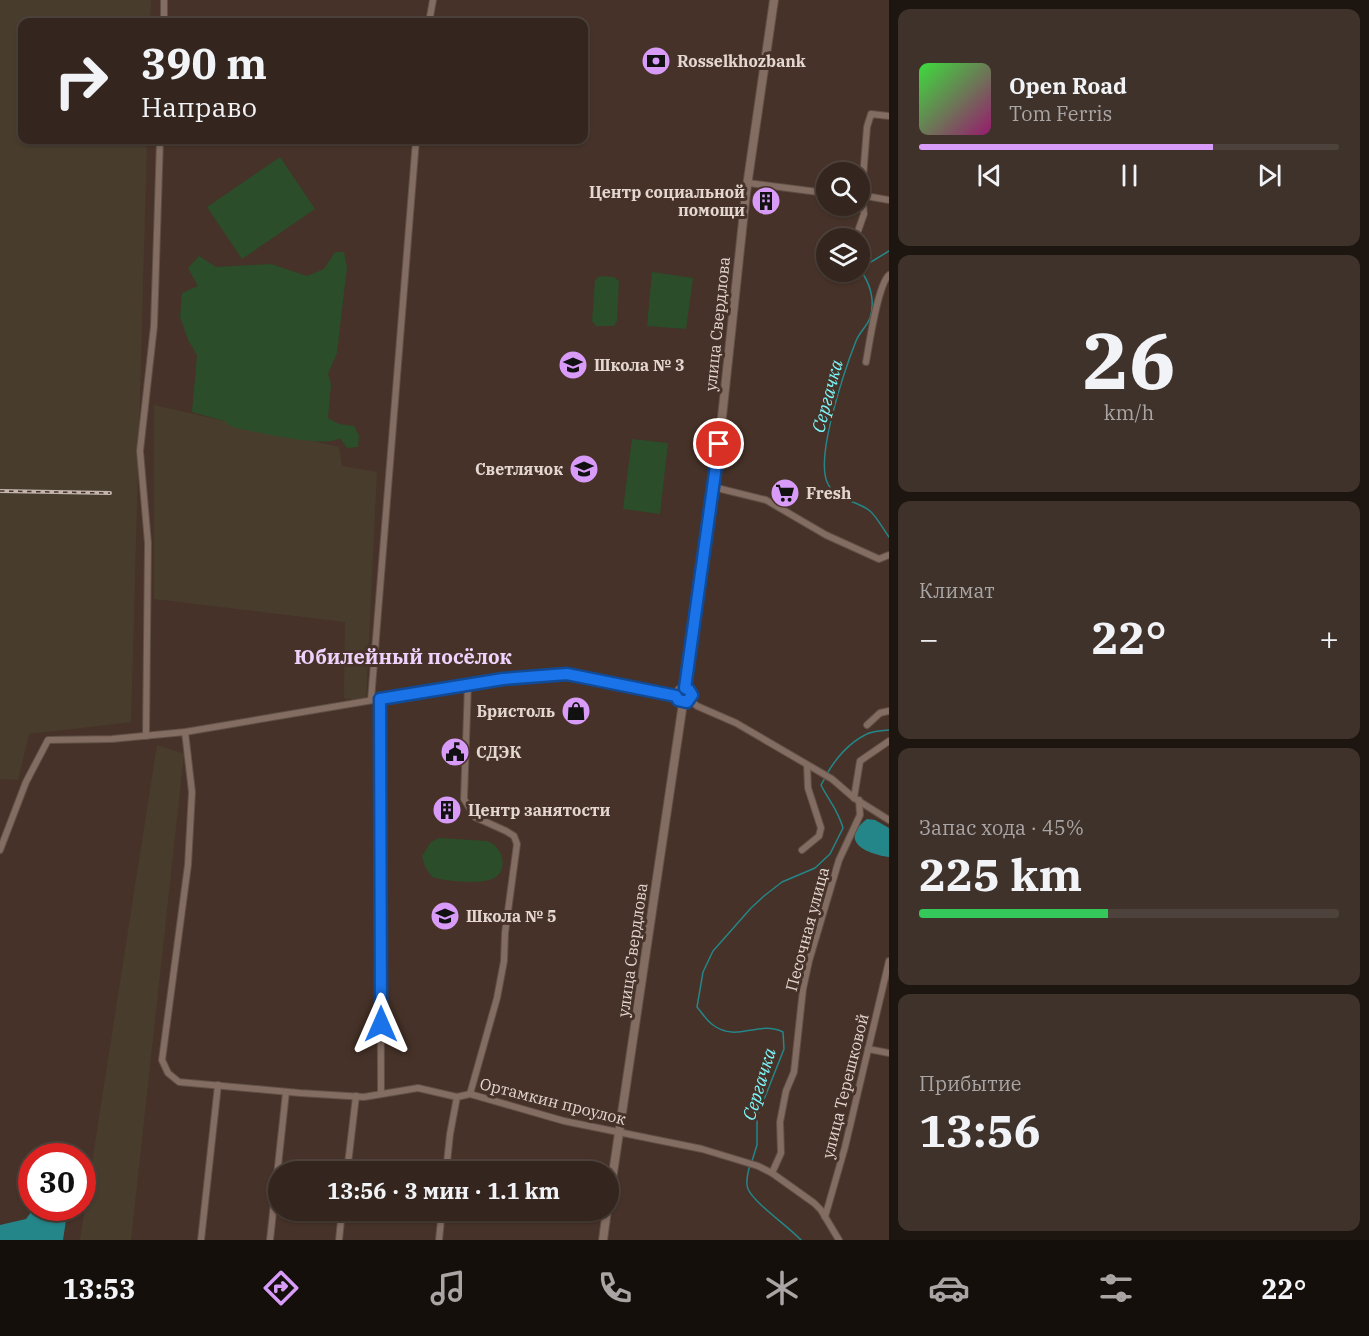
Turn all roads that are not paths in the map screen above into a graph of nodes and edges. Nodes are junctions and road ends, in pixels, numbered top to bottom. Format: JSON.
{"nodes":[{"id":1,"x":164,"y":0,"type":"edge"},
{"id":2,"x":433,"y":0,"type":"edge"},
{"id":3,"x":774,"y":0,"type":"edge"},
{"id":4,"x":164,"y":18,"type":"edge"},
{"id":5,"x":430,"y":18,"type":"edge"},
{"id":6,"x":889,"y":116,"type":"edge"},
{"id":7,"x":160,"y":144,"type":"edge"},
{"id":8,"x":416,"y":144,"type":"edge"},
{"id":9,"x":864,"y":162,"type":"edge"},
{"id":10,"x":748,"y":183,"type":"junction"},
{"id":11,"x":816,"y":192,"type":"edge"},
{"id":12,"x":870,"y":197,"type":"edge"},
{"id":13,"x":889,"y":200,"type":"edge"},
{"id":14,"x":889,"y":275,"type":"edge"},
{"id":15,"x":866,"y":362,"type":"dead end"},
{"id":16,"x":713,"y":487,"type":"junction"},
{"id":17,"x":889,"y":555,"type":"edge"},
{"id":18,"x":468,"y":684,"type":"junction"},
{"id":19,"x":685,"y":688,"type":"junction"},
{"id":20,"x":676,"y":696,"type":"junction"},
{"id":21,"x":380,"y":699,"type":"junction"},
{"id":22,"x":371,"y":700,"type":"junction"},
{"id":23,"x":687,"y":701,"type":"junction"},
{"id":24,"x":889,"y":711,"type":"edge"},
{"id":25,"x":867,"y":725,"type":"dead end"},
{"id":26,"x":185,"y":732,"type":"junction"},
{"id":27,"x":146,"y":736,"type":"junction"},
{"id":28,"x":888,"y":742,"type":"edge"},
{"id":29,"x":807,"y":765,"type":"junction"},
{"id":30,"x":856,"y":799,"type":"junction"},
{"id":31,"x":889,"y":820,"type":"edge"},
{"id":32,"x":0,"y":850,"type":"edge"},
{"id":33,"x":801,"y":850,"type":"dead end"},
{"id":34,"x":889,"y":961,"type":"edge"},
{"id":35,"x":868,"y":1049,"type":"junction"},
{"id":36,"x":889,"y":1053,"type":"edge"},
{"id":37,"x":218,"y":1085,"type":"junction"},
{"id":38,"x":286,"y":1092,"type":"junction"},
{"id":39,"x":381,"y":1094,"type":"junction"},
{"id":40,"x":470,"y":1094,"type":"junction"},
{"id":41,"x":356,"y":1096,"type":"junction"},
{"id":42,"x":458,"y":1097,"type":"junction"},
{"id":43,"x":620,"y":1132,"type":"junction"},
{"id":44,"x":348,"y":1161,"type":"edge"},
{"id":45,"x":447,"y":1161,"type":"edge"},
{"id":46,"x":615,"y":1161,"type":"edge"},
{"id":47,"x":772,"y":1173,"type":"junction"},
{"id":48,"x":825,"y":1217,"type":"junction"},
{"id":49,"x":341,"y":1221,"type":"edge"},
{"id":50,"x":441,"y":1221,"type":"edge"},
{"id":51,"x":606,"y":1221,"type":"edge"},
{"id":52,"x":201,"y":1240,"type":"edge"},
{"id":53,"x":270,"y":1240,"type":"edge"},
{"id":54,"x":339,"y":1240,"type":"edge"},
{"id":55,"x":439,"y":1240,"type":"edge"},
{"id":56,"x":603,"y":1240,"type":"edge"},
{"id":57,"x":838,"y":1240,"type":"edge"}],
"edges":[{"from":1,"to":4,"type":"street"},
{"from":2,"to":5,"type":"street"},
{"from":3,"to":10,"type":"street","name":"улица Свердлова"},
{"from":6,"to":9,"type":"street"},
{"from":7,"to":27,"type":"street"},
{"from":8,"to":22,"type":"street"},
{"from":10,"to":11,"type":"street"},
{"from":10,"to":16,"type":"street","name":"улица Свердлова"},
{"from":12,"to":13,"type":"street"},
{"from":14,"to":15,"type":"street"},
{"from":16,"to":17,"type":"street"},
{"from":16,"to":19,"type":"street","name":"улица Свердлова"},
{"from":18,"to":20,"type":"street"},
{"from":18,"to":21,"type":"street"},
{"from":18,"to":40,"type":"street"},
{"from":19,"to":20,"type":"street"},
{"from":19,"to":23,"type":"street"},
{"from":20,"to":23,"type":"street"},
{"from":21,"to":22,"type":"street"},
{"from":21,"to":39,"type":"street"},
{"from":22,"to":26,"type":"street"},
{"from":23,"to":29,"type":"street"},
{"from":23,"to":43,"type":"street","name":"улица Свердлова"},
{"from":24,"to":25,"type":"street"},
{"from":26,"to":27,"type":"street"},
{"from":26,"to":37,"type":"street","name":"Ортамкин проулок"},
{"from":27,"to":32,"type":"street"},
{"from":28,"to":30,"type":"street","name":"Песочная улица"},
{"from":29,"to":30,"type":"street"},
{"from":29,"to":33,"type":"street","name":"Песочная улица"},
{"from":30,"to":31,"type":"street"},
{"from":30,"to":47,"type":"street","name":"Песочная улица"},
{"from":34,"to":35,"type":"street","name":"улица Терешковой"},
{"from":35,"to":36,"type":"street"},
{"from":35,"to":48,"type":"street","name":"улица Терешковой"},
{"from":37,"to":38,"type":"street","name":"Ортамкин проулок"},
{"from":37,"to":52,"type":"street"},
{"from":38,"to":41,"type":"street","name":"Ортамкин проулок"},
{"from":38,"to":53,"type":"street"},
{"from":39,"to":41,"type":"street","name":"Ортамкин проулок"},
{"from":39,"to":42,"type":"street","name":"Ортамкин проулок"},
{"from":40,"to":42,"type":"street","name":"Ортамкин проулок"},
{"from":40,"to":43,"type":"street","name":"Ортамкин проулок"},
{"from":41,"to":44,"type":"street"},
{"from":42,"to":45,"type":"street"},
{"from":43,"to":46,"type":"street","name":"улица Свердлова"},
{"from":43,"to":47,"type":"street","name":"Ортамкин проулок"},
{"from":47,"to":48,"type":"street","name":"Ортамкин проулок"},
{"from":48,"to":57,"type":"street","name":"Ортамкин проулок"},
{"from":49,"to":54,"type":"street"},
{"from":50,"to":55,"type":"street"},
{"from":51,"to":56,"type":"street"}]}
